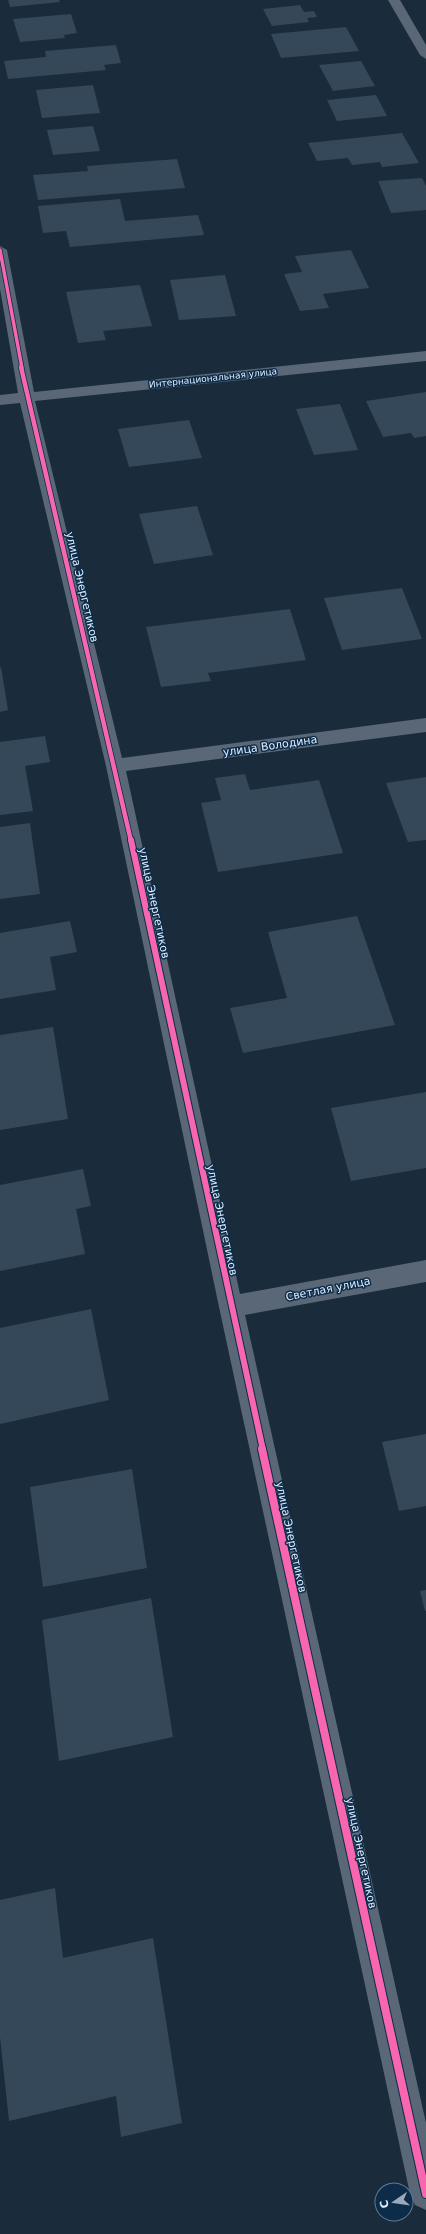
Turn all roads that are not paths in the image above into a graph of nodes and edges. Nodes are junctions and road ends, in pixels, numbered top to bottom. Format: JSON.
{"nodes":[{"id":1,"x":394,"y":0,"type":"edge"},
{"id":2,"x":426,"y":54,"type":"edge"},
{"id":3,"x":0,"y":250,"type":"edge"},
{"id":4,"x":426,"y":356,"type":"edge"},
{"id":5,"x":27,"y":398,"type":"junction"},
{"id":6,"x":0,"y":400,"type":"edge"},
{"id":7,"x":426,"y":725,"type":"edge"},
{"id":8,"x":115,"y":766,"type":"junction"},
{"id":9,"x":426,"y":1271,"type":"edge"},
{"id":10,"x":231,"y":1307,"type":"junction"},
{"id":11,"x":426,"y":2194,"type":"edge"}],
"edges":[{"from":1,"to":2,"type":"street"},
{"from":3,"to":5,"type":"street","name":"улица Энергетиков"},
{"from":4,"to":5,"type":"street","name":"Интернациональная улица"},
{"from":5,"to":6,"type":"street","name":"Интернациональная улица"},
{"from":5,"to":8,"type":"street","name":"улица Энергетиков"},
{"from":7,"to":8,"type":"street","name":"улица Володина"},
{"from":8,"to":10,"type":"street","name":"улица Энергетиков"},
{"from":9,"to":10,"type":"street","name":"Светлая улица"},
{"from":10,"to":11,"type":"street","name":"улица Энергетиков"}]}
